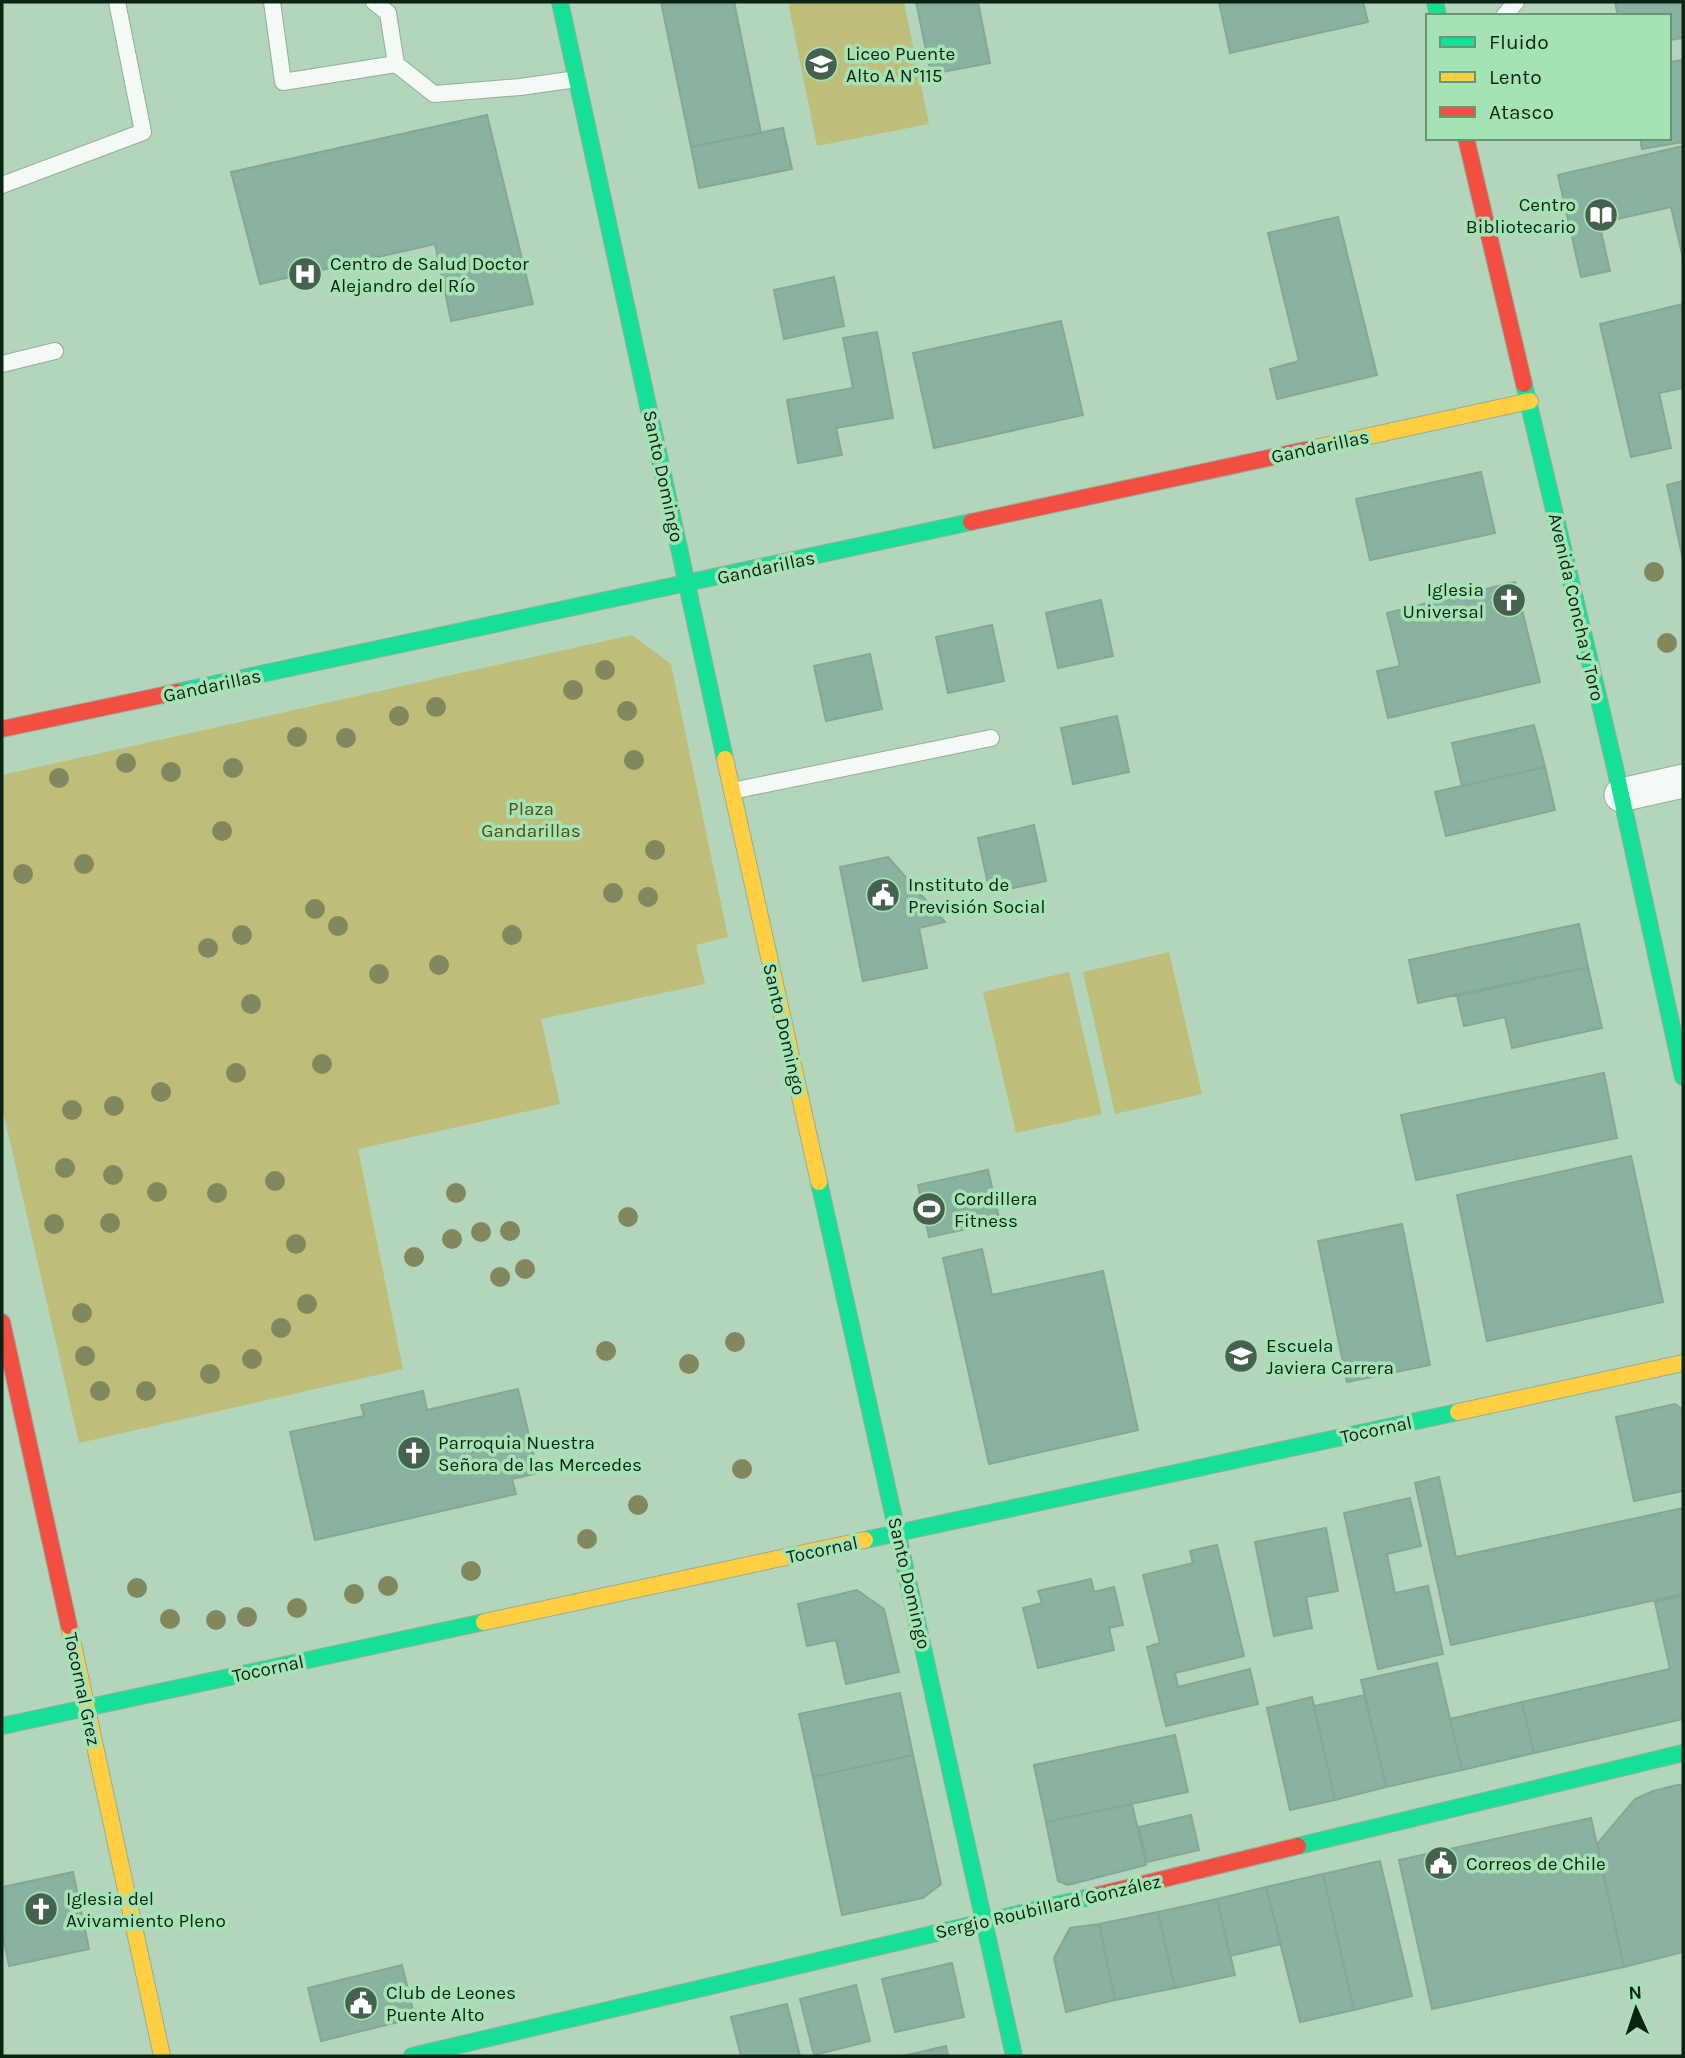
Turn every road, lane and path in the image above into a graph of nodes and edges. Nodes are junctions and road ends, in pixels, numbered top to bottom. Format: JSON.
{"nodes":[{"id":1,"x":117,"y":2,"type":"edge"},
{"id":2,"x":272,"y":2,"type":"edge"},
{"id":3,"x":374,"y":2,"type":"edge"},
{"id":4,"x":560,"y":2,"type":"edge"},
{"id":5,"x":396,"y":64,"type":"junction"},
{"id":6,"x":577,"y":79,"type":"junction"},
{"id":7,"x":1466,"y":140,"type":"edge"},
{"id":8,"x":2,"y":185,"type":"edge"},
{"id":9,"x":55,"y":351,"type":"dead end"},
{"id":10,"x":2,"y":363,"type":"edge"},
{"id":11,"x":1530,"y":401,"type":"junction"},
{"id":12,"x":687,"y":584,"type":"junction"},
{"id":13,"x":2,"y":729,"type":"edge"},
{"id":14,"x":991,"y":738,"type":"dead end"},
{"id":15,"x":1683,"y":781,"type":"edge"},
{"id":16,"x":732,"y":791,"type":"junction"},
{"id":17,"x":1621,"y":795,"type":"junction"},
{"id":18,"x":1683,"y":1077,"type":"edge"},
{"id":19,"x":2,"y":1322,"type":"edge"},
{"id":20,"x":1683,"y":1363,"type":"edge"},
{"id":21,"x":899,"y":1533,"type":"junction"},
{"id":22,"x":87,"y":1707,"type":"junction"},
{"id":23,"x":2,"y":1726,"type":"edge"},
{"id":24,"x":1683,"y":1753,"type":"edge"},
{"id":25,"x":985,"y":1922,"type":"junction"},
{"id":26,"x":162,"y":2056,"type":"edge"},
{"id":27,"x":412,"y":2056,"type":"edge"},
{"id":28,"x":1014,"y":2056,"type":"edge"}],
"edges":[{"from":1,"to":8,"type":"lane"},
{"from":2,"to":5,"type":"lane"},
{"from":3,"to":5,"type":"lane"},
{"from":4,"to":6,"type":"street","name":"Santo Domingo"},
{"from":5,"to":6,"type":"lane"},
{"from":6,"to":12,"type":"street","name":"Santo Domingo"},
{"from":7,"to":11,"type":"street","name":"Avenida Concha y Toro"},
{"from":9,"to":10,"type":"lane"},
{"from":11,"to":12,"type":"street","name":"Gandarillas"},
{"from":11,"to":17,"type":"street","name":"Avenida Concha y Toro"},
{"from":12,"to":13,"type":"street","name":"Gandarillas"},
{"from":12,"to":16,"type":"street","name":"Santo Domingo"},
{"from":14,"to":16,"type":"lane"},
{"from":15,"to":17,"type":"street"},
{"from":16,"to":21,"type":"street","name":"Santo Domingo"},
{"from":17,"to":18,"type":"street","name":"Avenida Concha y Toro"},
{"from":19,"to":22,"type":"street","name":"Tocornal Grez"},
{"from":20,"to":21,"type":"street","name":"Tocornal"},
{"from":21,"to":22,"type":"street","name":"Tocornal"},
{"from":21,"to":25,"type":"street","name":"Santo Domingo"},
{"from":22,"to":23,"type":"street","name":"Tocornal"},
{"from":22,"to":26,"type":"street","name":"Tocornal Grez"},
{"from":24,"to":25,"type":"street","name":"Sergio Roubillard González"},
{"from":25,"to":27,"type":"street","name":"Sergio Roubillard González"},
{"from":25,"to":28,"type":"street","name":"Santo Domingo"}]}
